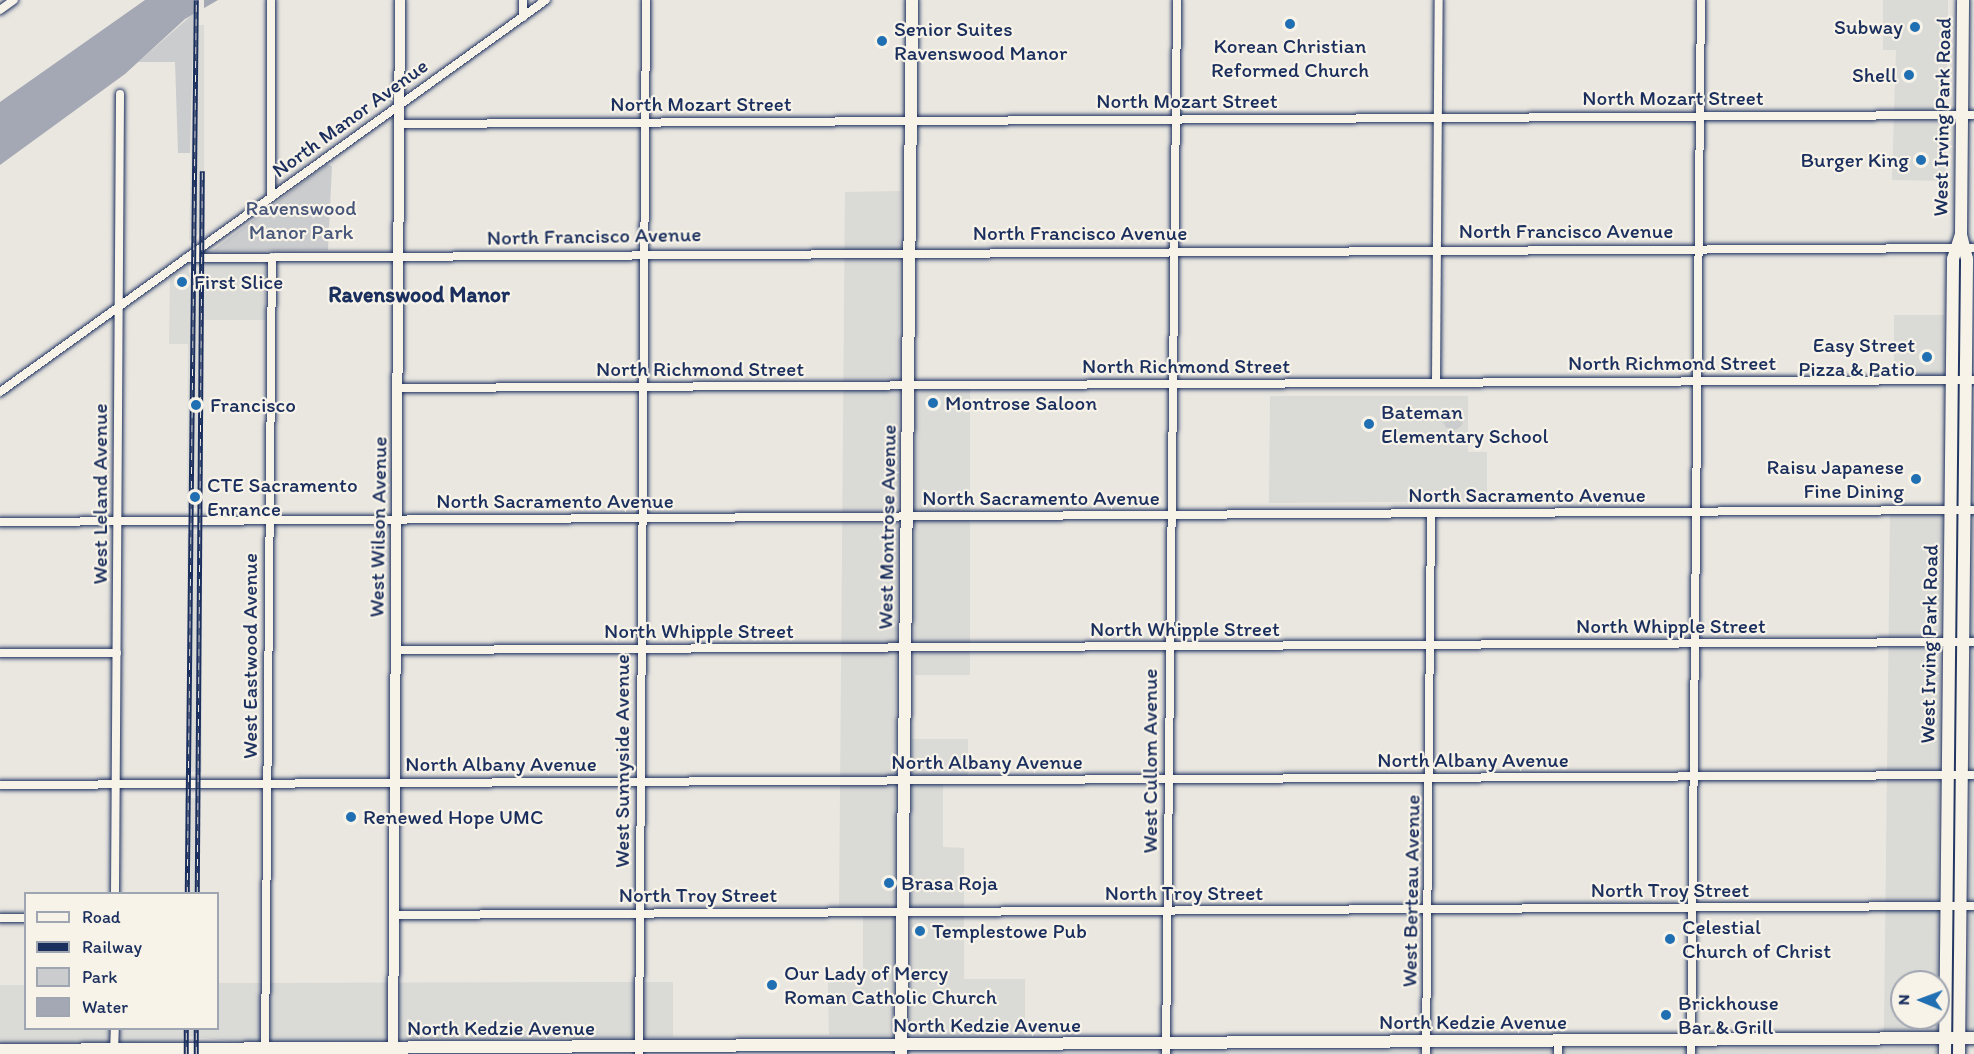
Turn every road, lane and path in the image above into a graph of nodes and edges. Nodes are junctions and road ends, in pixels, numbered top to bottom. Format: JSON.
{"nodes":[{"id":1,"x":14,"y":0,"type":"edge"},
{"id":2,"x":271,"y":0,"type":"edge"},
{"id":3,"x":400,"y":0,"type":"edge"},
{"id":4,"x":523,"y":0,"type":"edge"},
{"id":5,"x":546,"y":0,"type":"edge"},
{"id":6,"x":645,"y":0,"type":"edge"},
{"id":7,"x":912,"y":0,"type":"edge"},
{"id":8,"x":1177,"y":0,"type":"edge"},
{"id":9,"x":1439,"y":0,"type":"edge"},
{"id":10,"x":1701,"y":0,"type":"edge"},
{"id":11,"x":1963,"y":0,"type":"edge"},
{"id":12,"x":0,"y":10,"type":"edge"},
{"id":13,"x":523,"y":17,"type":"junction"},
{"id":14,"x":120,"y":94,"type":"dead end"},
{"id":15,"x":401,"y":104,"type":"junction"},
{"id":16,"x":1968,"y":115,"type":"edge"},
{"id":17,"x":1700,"y":116,"type":"junction"},
{"id":18,"x":1438,"y":117,"type":"junction"},
{"id":19,"x":1176,"y":119,"type":"junction"},
{"id":20,"x":911,"y":120,"type":"junction"},
{"id":21,"x":645,"y":123,"type":"junction"},
{"id":22,"x":401,"y":124,"type":"junction"},
{"id":23,"x":271,"y":197,"type":"junction"},
{"id":24,"x":1965,"y":248,"type":"edge"},
{"id":25,"x":1699,"y":249,"type":"junction"},
{"id":26,"x":1175,"y":250,"type":"junction"},
{"id":27,"x":1437,"y":250,"type":"junction"},
{"id":28,"x":910,"y":251,"type":"junction"},
{"id":29,"x":644,"y":254,"type":"junction"},
{"id":30,"x":400,"y":256,"type":"junction"},
{"id":31,"x":272,"y":257,"type":"junction"},
{"id":32,"x":186,"y":258,"type":"junction"},
{"id":33,"x":119,"y":307,"type":"junction"},
{"id":34,"x":1952,"y":380,"type":"junction"},
{"id":35,"x":1970,"y":380,"type":"edge"},
{"id":36,"x":1697,"y":381,"type":"junction"},
{"id":37,"x":1436,"y":382,"type":"junction"},
{"id":38,"x":1173,"y":384,"type":"junction"},
{"id":39,"x":908,"y":385,"type":"junction"},
{"id":40,"x":642,"y":387,"type":"junction"},
{"id":41,"x":398,"y":388,"type":"junction"},
{"id":42,"x":0,"y":392,"type":"edge"},
{"id":43,"x":1951,"y":510,"type":"junction"},
{"id":44,"x":1969,"y":510,"type":"edge"},
{"id":45,"x":1696,"y":512,"type":"junction"},
{"id":46,"x":1431,"y":513,"type":"junction"},
{"id":47,"x":1171,"y":515,"type":"junction"},
{"id":48,"x":907,"y":517,"type":"junction"},
{"id":49,"x":642,"y":519,"type":"junction"},
{"id":50,"x":397,"y":520,"type":"junction"},
{"id":51,"x":269,"y":521,"type":"junction"},
{"id":52,"x":0,"y":522,"type":"edge"},
{"id":53,"x":118,"y":522,"type":"junction"},
{"id":54,"x":1949,"y":642,"type":"junction"},
{"id":55,"x":1969,"y":642,"type":"edge"},
{"id":56,"x":1695,"y":644,"type":"junction"},
{"id":57,"x":1430,"y":645,"type":"junction"},
{"id":58,"x":1168,"y":647,"type":"junction"},
{"id":59,"x":905,"y":648,"type":"junction"},
{"id":60,"x":641,"y":649,"type":"junction"},
{"id":61,"x":396,"y":650,"type":"junction"},
{"id":62,"x":117,"y":652,"type":"junction"},
{"id":63,"x":0,"y":653,"type":"edge"},
{"id":64,"x":1947,"y":776,"type":"junction"},
{"id":65,"x":1968,"y":776,"type":"edge"},
{"id":66,"x":1693,"y":777,"type":"junction"},
{"id":67,"x":1430,"y":778,"type":"junction"},
{"id":68,"x":1168,"y":779,"type":"junction"},
{"id":69,"x":904,"y":780,"type":"junction"},
{"id":70,"x":640,"y":782,"type":"junction"},
{"id":71,"x":395,"y":783,"type":"junction"},
{"id":72,"x":116,"y":784,"type":"junction"},
{"id":73,"x":267,"y":784,"type":"junction"},
{"id":74,"x":0,"y":785,"type":"edge"},
{"id":75,"x":115,"y":892,"type":"edge"},
{"id":76,"x":1961,"y":906,"type":"junction"},
{"id":77,"x":1974,"y":906,"type":"edge"},
{"id":78,"x":1946,"y":907,"type":"junction"},
{"id":79,"x":1692,"y":908,"type":"junction"},
{"id":80,"x":1429,"y":910,"type":"junction"},
{"id":81,"x":1168,"y":911,"type":"junction"},
{"id":82,"x":903,"y":912,"type":"junction"},
{"id":83,"x":639,"y":914,"type":"junction"},
{"id":84,"x":394,"y":915,"type":"junction"},
{"id":85,"x":0,"y":918,"type":"edge"},
{"id":86,"x":24,"y":918,"type":"edge"},
{"id":87,"x":114,"y":1030,"type":"edge"},
{"id":88,"x":1945,"y":1038,"type":"junction"},
{"id":89,"x":1959,"y":1038,"type":"junction"},
{"id":90,"x":1974,"y":1038,"type":"edge"},
{"id":91,"x":1691,"y":1040,"type":"junction"},
{"id":92,"x":1558,"y":1041,"type":"junction"},
{"id":93,"x":1427,"y":1048,"type":"edge"},
{"id":94,"x":901,"y":1049,"type":"edge"},
{"id":95,"x":1166,"y":1049,"type":"edge"},
{"id":96,"x":0,"y":1050,"type":"edge"},
{"id":97,"x":639,"y":1050,"type":"edge"},
{"id":98,"x":266,"y":1051,"type":"edge"},
{"id":99,"x":393,"y":1051,"type":"edge"},
{"id":100,"x":114,"y":1052,"type":"edge"},
{"id":101,"x":1558,"y":1054,"type":"edge"},
{"id":102,"x":1691,"y":1054,"type":"edge"},
{"id":103,"x":1945,"y":1054,"type":"edge"},
{"id":104,"x":1959,"y":1054,"type":"edge"}],
"edges":[{"from":1,"to":12,"type":"street"},
{"from":2,"to":23,"type":"street"},
{"from":3,"to":15,"type":"street","name":"West Wilson Avenue"},
{"from":4,"to":13,"type":"street"},
{"from":5,"to":13,"type":"street","name":"North Manor Avenue"},
{"from":6,"to":21,"type":"street","name":"West Sunnyside Avenue"},
{"from":7,"to":20,"type":"main road","name":"West Montrose Avenue"},
{"from":8,"to":19,"type":"street","name":"West Cullom Avenue"},
{"from":9,"to":18,"type":"street"},
{"from":10,"to":17,"type":"street"},
{"from":11,"to":16,"type":"main road","name":"West Irving Park Road"},
{"from":13,"to":15,"type":"street","name":"North Manor Avenue"},
{"from":14,"to":33,"type":"street","name":"West Leland Avenue"},
{"from":15,"to":22,"type":"street","name":"West Wilson Avenue"},
{"from":15,"to":23,"type":"street","name":"North Manor Avenue"},
{"from":16,"to":17,"type":"street","name":"North Mozart Street"},
{"from":16,"to":24,"type":"main road","name":"West Irving Park Road"},
{"from":17,"to":18,"type":"street","name":"North Mozart Street"},
{"from":17,"to":25,"type":"street"},
{"from":18,"to":19,"type":"street","name":"North Mozart Street"},
{"from":18,"to":27,"type":"street"},
{"from":19,"to":20,"type":"street","name":"North Mozart Street"},
{"from":19,"to":26,"type":"street","name":"West Cullom Avenue"},
{"from":20,"to":21,"type":"street","name":"North Mozart Street"},
{"from":20,"to":28,"type":"main road","name":"West Montrose Avenue"},
{"from":21,"to":22,"type":"street","name":"North Mozart Street"},
{"from":21,"to":29,"type":"street","name":"West Sunnyside Avenue"},
{"from":22,"to":30,"type":"street","name":"West Wilson Avenue"},
{"from":23,"to":32,"type":"street","name":"North Manor Avenue"},
{"from":24,"to":25,"type":"street","name":"North Francisco Avenue"},
{"from":24,"to":34,"type":"main road","name":"West Irving Park Road"},
{"from":24,"to":35,"type":"main road","name":"West Irving Park Road"},
{"from":25,"to":27,"type":"street","name":"North Francisco Avenue"},
{"from":25,"to":36,"type":"street"},
{"from":26,"to":27,"type":"street","name":"North Francisco Avenue"},
{"from":26,"to":28,"type":"street","name":"North Francisco Avenue"},
{"from":26,"to":38,"type":"street","name":"West Cullom Avenue"},
{"from":27,"to":37,"type":"street"},
{"from":28,"to":29,"type":"street","name":"North Francisco Avenue"},
{"from":28,"to":39,"type":"main road","name":"West Montrose Avenue"},
{"from":29,"to":30,"type":"street","name":"North Francisco Avenue"},
{"from":29,"to":40,"type":"street","name":"West Sunnyside Avenue"},
{"from":30,"to":31,"type":"street","name":"North Francisco Avenue"},
{"from":30,"to":41,"type":"street","name":"West Wilson Avenue"},
{"from":31,"to":32,"type":"street","name":"North Francisco Avenue"},
{"from":31,"to":51,"type":"street","name":"West Eastwood Avenue"},
{"from":32,"to":33,"type":"street","name":"North Manor Avenue"},
{"from":33,"to":42,"type":"street","name":"North Manor Avenue"},
{"from":33,"to":53,"type":"street","name":"West Leland Avenue"},
{"from":34,"to":35,"type":"street","name":"North Richmond Street"},
{"from":34,"to":36,"type":"street","name":"North Richmond Street"},
{"from":34,"to":43,"type":"main road","name":"West Irving Park Road"},
{"from":35,"to":44,"type":"main road","name":"West Irving Park Road"},
{"from":36,"to":37,"type":"street","name":"North Richmond Street"},
{"from":36,"to":45,"type":"street"},
{"from":37,"to":38,"type":"street","name":"North Richmond Street"},
{"from":38,"to":39,"type":"street","name":"North Richmond Street"},
{"from":38,"to":47,"type":"street","name":"West Cullom Avenue"},
{"from":39,"to":40,"type":"street","name":"North Richmond Street"},
{"from":39,"to":48,"type":"main road","name":"West Montrose Avenue"},
{"from":40,"to":41,"type":"street","name":"North Richmond Street"},
{"from":40,"to":49,"type":"street","name":"West Sunnyside Avenue"},
{"from":41,"to":50,"type":"street","name":"West Wilson Avenue"},
{"from":43,"to":44,"type":"street","name":"North Sacramento Avenue"},
{"from":43,"to":45,"type":"street","name":"North Sacramento Avenue"},
{"from":43,"to":54,"type":"main road","name":"West Irving Park Road"},
{"from":44,"to":55,"type":"main road","name":"West Irving Park Road"},
{"from":45,"to":46,"type":"street","name":"North Sacramento Avenue"},
{"from":45,"to":56,"type":"street"},
{"from":46,"to":47,"type":"street","name":"North Sacramento Avenue"},
{"from":46,"to":57,"type":"street","name":"West Berteau Avenue"},
{"from":47,"to":48,"type":"street","name":"North Sacramento Avenue"},
{"from":47,"to":58,"type":"street","name":"West Cullom Avenue"},
{"from":48,"to":49,"type":"street","name":"North Sacramento Avenue"},
{"from":48,"to":59,"type":"main road","name":"West Montrose Avenue"},
{"from":49,"to":50,"type":"street","name":"North Sacramento Avenue"},
{"from":49,"to":60,"type":"street","name":"West Sunnyside Avenue"},
{"from":50,"to":51,"type":"street","name":"North Sacramento Avenue"},
{"from":50,"to":61,"type":"street","name":"West Wilson Avenue"},
{"from":51,"to":53,"type":"street","name":"North Sacramento Avenue"},
{"from":51,"to":73,"type":"street","name":"West Eastwood Avenue"},
{"from":52,"to":53,"type":"street","name":"North Sacramento Avenue"},
{"from":53,"to":62,"type":"street","name":"West Leland Avenue"},
{"from":54,"to":55,"type":"street","name":"North Whipple Street"},
{"from":54,"to":56,"type":"street","name":"North Whipple Street"},
{"from":54,"to":64,"type":"main road","name":"West Irving Park Road"},
{"from":55,"to":65,"type":"main road","name":"West Irving Park Road"},
{"from":56,"to":57,"type":"street","name":"North Whipple Street"},
{"from":56,"to":66,"type":"street"},
{"from":57,"to":58,"type":"street","name":"North Whipple Street"},
{"from":57,"to":67,"type":"street","name":"West Berteau Avenue"},
{"from":58,"to":59,"type":"street","name":"North Whipple Street"},
{"from":58,"to":68,"type":"street","name":"West Cullom Avenue"},
{"from":59,"to":60,"type":"street","name":"North Whipple Street"},
{"from":59,"to":69,"type":"main road","name":"West Montrose Avenue"},
{"from":60,"to":61,"type":"street","name":"North Whipple Street"},
{"from":60,"to":70,"type":"street","name":"West Sunnyside Avenue"},
{"from":61,"to":71,"type":"street","name":"West Wilson Avenue"},
{"from":62,"to":63,"type":"street"},
{"from":62,"to":72,"type":"street","name":"West Leland Avenue"},
{"from":64,"to":65,"type":"street","name":"North Albany Avenue"},
{"from":64,"to":66,"type":"street","name":"North Albany Avenue"},
{"from":64,"to":78,"type":"main road","name":"West Irving Park Road"},
{"from":65,"to":76,"type":"main road","name":"West Irving Park Road"},
{"from":66,"to":67,"type":"street","name":"North Albany Avenue"},
{"from":66,"to":79,"type":"street"},
{"from":67,"to":68,"type":"street","name":"North Albany Avenue"},
{"from":67,"to":80,"type":"street","name":"West Berteau Avenue"},
{"from":68,"to":69,"type":"street","name":"North Albany Avenue"},
{"from":68,"to":81,"type":"street","name":"West Cullom Avenue"},
{"from":69,"to":70,"type":"street","name":"North Albany Avenue"},
{"from":69,"to":82,"type":"main road","name":"West Montrose Avenue"},
{"from":70,"to":71,"type":"street","name":"North Albany Avenue"},
{"from":70,"to":83,"type":"street","name":"West Sunnyside Avenue"},
{"from":71,"to":73,"type":"street","name":"North Albany Avenue"},
{"from":71,"to":84,"type":"street","name":"West Wilson Avenue"},
{"from":72,"to":73,"type":"street","name":"North Albany Avenue"},
{"from":72,"to":74,"type":"street","name":"North Albany Avenue"},
{"from":72,"to":75,"type":"street","name":"West Leland Avenue"},
{"from":73,"to":98,"type":"street","name":"West Eastwood Avenue"},
{"from":76,"to":77,"type":"street","name":"North Troy Street"},
{"from":76,"to":78,"type":"street","name":"North Troy Street"},
{"from":76,"to":89,"type":"main road","name":"West Irving Park Road"},
{"from":78,"to":79,"type":"street","name":"North Troy Street"},
{"from":78,"to":88,"type":"main road","name":"West Irving Park Road"},
{"from":79,"to":80,"type":"street","name":"North Troy Street"},
{"from":79,"to":91,"type":"street"},
{"from":80,"to":81,"type":"street","name":"North Troy Street"},
{"from":80,"to":93,"type":"street","name":"West Berteau Avenue"},
{"from":81,"to":82,"type":"street","name":"North Troy Street"},
{"from":81,"to":95,"type":"street","name":"West Cullom Avenue"},
{"from":82,"to":83,"type":"street","name":"North Troy Street"},
{"from":82,"to":94,"type":"main road","name":"West Montrose Avenue"},
{"from":83,"to":84,"type":"street","name":"North Troy Street"},
{"from":83,"to":97,"type":"street","name":"West Sunnyside Avenue"},
{"from":84,"to":99,"type":"street","name":"West Wilson Avenue"},
{"from":85,"to":86,"type":"street"},
{"from":87,"to":100,"type":"street"},
{"from":88,"to":89,"type":"main road","name":"North Kedzie Avenue"},
{"from":88,"to":91,"type":"main road","name":"North Kedzie Avenue"},
{"from":88,"to":103,"type":"main road","name":"West Irving Park Road"},
{"from":89,"to":90,"type":"main road","name":"North Kedzie Avenue"},
{"from":89,"to":104,"type":"main road","name":"West Irving Park Road"},
{"from":91,"to":92,"type":"main road","name":"North Kedzie Avenue"},
{"from":91,"to":102,"type":"street"},
{"from":92,"to":93,"type":"main road","name":"North Kedzie Avenue"},
{"from":92,"to":101,"type":"street"},
{"from":93,"to":95,"type":"main road","name":"North Kedzie Avenue"},
{"from":94,"to":95,"type":"main road","name":"North Kedzie Avenue"},
{"from":94,"to":97,"type":"main road","name":"North Kedzie Avenue"},
{"from":96,"to":100,"type":"main road","name":"North Kedzie Avenue"},
{"from":97,"to":99,"type":"main road","name":"North Kedzie Avenue"},
{"from":98,"to":99,"type":"main road","name":"North Kedzie Avenue"},
{"from":98,"to":100,"type":"main road","name":"North Kedzie Avenue"}]}
